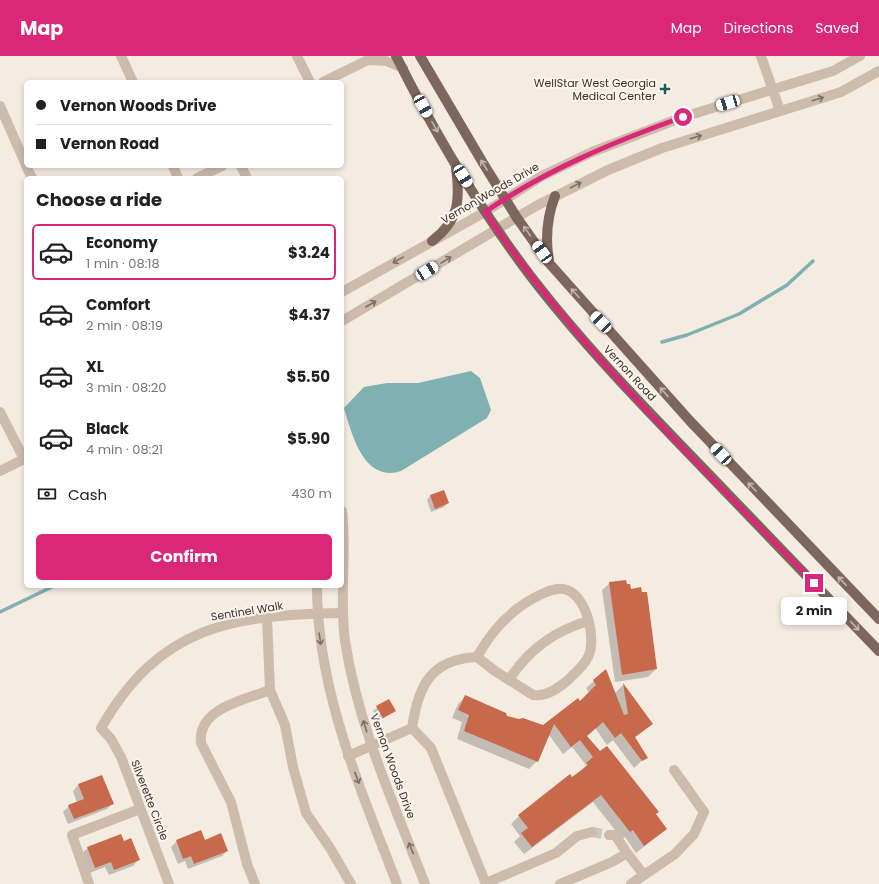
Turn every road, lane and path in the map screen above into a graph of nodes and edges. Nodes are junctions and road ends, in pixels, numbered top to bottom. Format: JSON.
{"nodes":[{"id":1,"x":120,"y":56,"type":"edge"},
{"id":2,"x":297,"y":56,"type":"edge"},
{"id":3,"x":396,"y":56,"type":"edge"},
{"id":4,"x":420,"y":56,"type":"edge"},
{"id":5,"x":761,"y":56,"type":"edge"},
{"id":6,"x":860,"y":56,"type":"edge"},
{"id":7,"x":369,"y":58,"type":"edge"},
{"id":8,"x":402,"y":68,"type":"junction"},
{"id":9,"x":879,"y":71,"type":"edge"},
{"id":10,"x":132,"y":80,"type":"edge"},
{"id":11,"x":309,"y":80,"type":"edge"},
{"id":12,"x":327,"y":80,"type":"edge"},
{"id":13,"x":773,"y":89,"type":"junction"},
{"id":14,"x":0,"y":106,"type":"edge"},
{"id":15,"x":780,"y":111,"type":"junction"},
{"id":16,"x":24,"y":160,"type":"edge"},
{"id":17,"x":456,"y":164,"type":"junction"},
{"id":18,"x":218,"y":168,"type":"edge"},
{"id":19,"x":201,"y":176,"type":"edge"},
{"id":20,"x":556,"y":196,"type":"junction"},
{"id":21,"x":505,"y":198,"type":"junction"},
{"id":22,"x":485,"y":212,"type":"junction"},
{"id":23,"x":517,"y":218,"type":"junction"},
{"id":24,"x":497,"y":230,"type":"junction"},
{"id":25,"x":432,"y":241,"type":"junction"},
{"id":26,"x":549,"y":263,"type":"junction"},
{"id":27,"x":344,"y":291,"type":"edge"},
{"id":28,"x":344,"y":320,"type":"edge"},
{"id":29,"x":0,"y":412,"type":"edge"},
{"id":30,"x":24,"y":456,"type":"edge"},
{"id":31,"x":24,"y":459,"type":"edge"},
{"id":32,"x":0,"y":471,"type":"edge"},
{"id":33,"x":317,"y":588,"type":"edge"},
{"id":34,"x":343,"y":588,"type":"edge"},
{"id":35,"x":343,"y":613,"type":"junction"},
{"id":36,"x":317,"y":614,"type":"junction"},
{"id":37,"x":267,"y":618,"type":"junction"},
{"id":38,"x":879,"y":619,"type":"edge"},
{"id":39,"x":588,"y":622,"type":"junction"},
{"id":40,"x":879,"y":651,"type":"edge"},
{"id":41,"x":477,"y":657,"type":"junction"},
{"id":42,"x":509,"y":680,"type":"junction"},
{"id":43,"x":270,"y":690,"type":"junction"},
{"id":44,"x":101,"y":728,"type":"joint"},
{"id":45,"x":412,"y":728,"type":"junction"},
{"id":46,"x":371,"y":746,"type":"junction"},
{"id":47,"x":348,"y":756,"type":"junction"},
{"id":48,"x":674,"y":770,"type":"dead end"},
{"id":49,"x":140,"y":809,"type":"junction"},
{"id":50,"x":592,"y":832,"type":"tunnel mouth"},
{"id":51,"x":609,"y":835,"type":"tunnel mouth"},
{"id":52,"x":626,"y":853,"type":"junction"},
{"id":53,"x":644,"y":875,"type":"junction"},
{"id":54,"x":89,"y":884,"type":"edge"},
{"id":55,"x":169,"y":884,"type":"edge"},
{"id":56,"x":255,"y":884,"type":"edge"},
{"id":57,"x":351,"y":884,"type":"edge"},
{"id":58,"x":397,"y":884,"type":"edge"},
{"id":59,"x":425,"y":884,"type":"edge"},
{"id":60,"x":486,"y":884,"type":"edge"},
{"id":61,"x":560,"y":884,"type":"edge"},
{"id":62,"x":632,"y":884,"type":"edge"}],
"edges":[{"from":1,"to":10,"type":"street"},
{"from":2,"to":11,"type":"street"},
{"from":3,"to":8,"type":"main road","name":"Vernon Road"},
{"from":21,"to":4,"type":"main road","name":"Vernon Road","one_way":true},
{"from":5,"to":13,"type":"street"},
{"from":6,"to":13,"type":"street","name":"Vernon Woods Drive"},
{"from":7,"to":8,"type":"street"},
{"from":7,"to":12,"type":"street"},
{"from":8,"to":17,"type":"main road","name":"Vernon Road","one_way":true},
{"from":15,"to":9,"type":"street","one_way":true},
{"from":13,"to":15,"type":"street"},
{"from":13,"to":21,"type":"street","name":"Vernon Woods Drive"},
{"from":14,"to":16,"type":"street"},
{"from":20,"to":15,"type":"street","one_way":true},
{"from":17,"to":22,"type":"main road","name":"Vernon Road"},
{"from":17,"to":25,"type":"main road"},
{"from":18,"to":19,"type":"street"},
{"from":20,"to":23,"type":"street"},
{"from":20,"to":26,"type":"main road"},
{"from":21,"to":22,"type":"street","name":"Vernon Woods Drive"},
{"from":21,"to":23,"type":"main road","name":"Vernon Road"},
{"from":22,"to":24,"type":"main road","name":"Vernon Road"},
{"from":22,"to":25,"type":"street","name":"Vernon Woods Drive"},
{"from":23,"to":24,"type":"street"},
{"from":26,"to":23,"type":"main road","name":"Vernon Road","one_way":true},
{"from":28,"to":24,"type":"street","one_way":true},
{"from":24,"to":40,"type":"main road","name":"Vernon Road","one_way":true},
{"from":25,"to":27,"type":"street","name":"Vernon Woods Drive","one_way":true},
{"from":38,"to":26,"type":"main road","name":"Vernon Road","one_way":true},
{"from":29,"to":30,"type":"street"},
{"from":31,"to":32,"type":"street"},
{"from":33,"to":36,"type":"street"},
{"from":34,"to":35,"type":"street","name":"Vernon Woods Drive"},
{"from":35,"to":36,"type":"street","name":"Sentinel Walk"},
{"from":46,"to":35,"type":"street","name":"Vernon Woods Drive","one_way":true},
{"from":36,"to":37,"type":"street","name":"Sentinel Walk"},
{"from":36,"to":47,"type":"street","one_way":true},
{"from":37,"to":43,"type":"street"},
{"from":37,"to":44,"type":"street","name":"Sentinel Walk"},
{"from":39,"to":41,"type":"street"},
{"from":39,"to":42,"type":"street"},
{"from":39,"to":42,"type":"street"},
{"from":41,"to":42,"type":"street"},
{"from":41,"to":45,"type":"street"},
{"from":43,"to":56,"type":"street"},
{"from":43,"to":57,"type":"street"},
{"from":44,"to":49,"type":"street","name":"Silverette Circle"},
{"from":45,"to":46,"type":"street"},
{"from":45,"to":60,"type":"street"},
{"from":46,"to":47,"type":"street"},
{"from":59,"to":46,"type":"street","name":"Vernon Woods Drive","one_way":true},
{"from":47,"to":58,"type":"street","one_way":true},
{"from":48,"to":53,"type":"street"},
{"from":49,"to":54,"type":"street"},
{"from":49,"to":55,"type":"street","name":"Silverette Circle"},
{"from":50,"to":60,"type":"street"},
{"from":51,"to":52,"type":"street"},
{"from":52,"to":53,"type":"street"},
{"from":52,"to":61,"type":"street"},
{"from":53,"to":62,"type":"street"}]}
